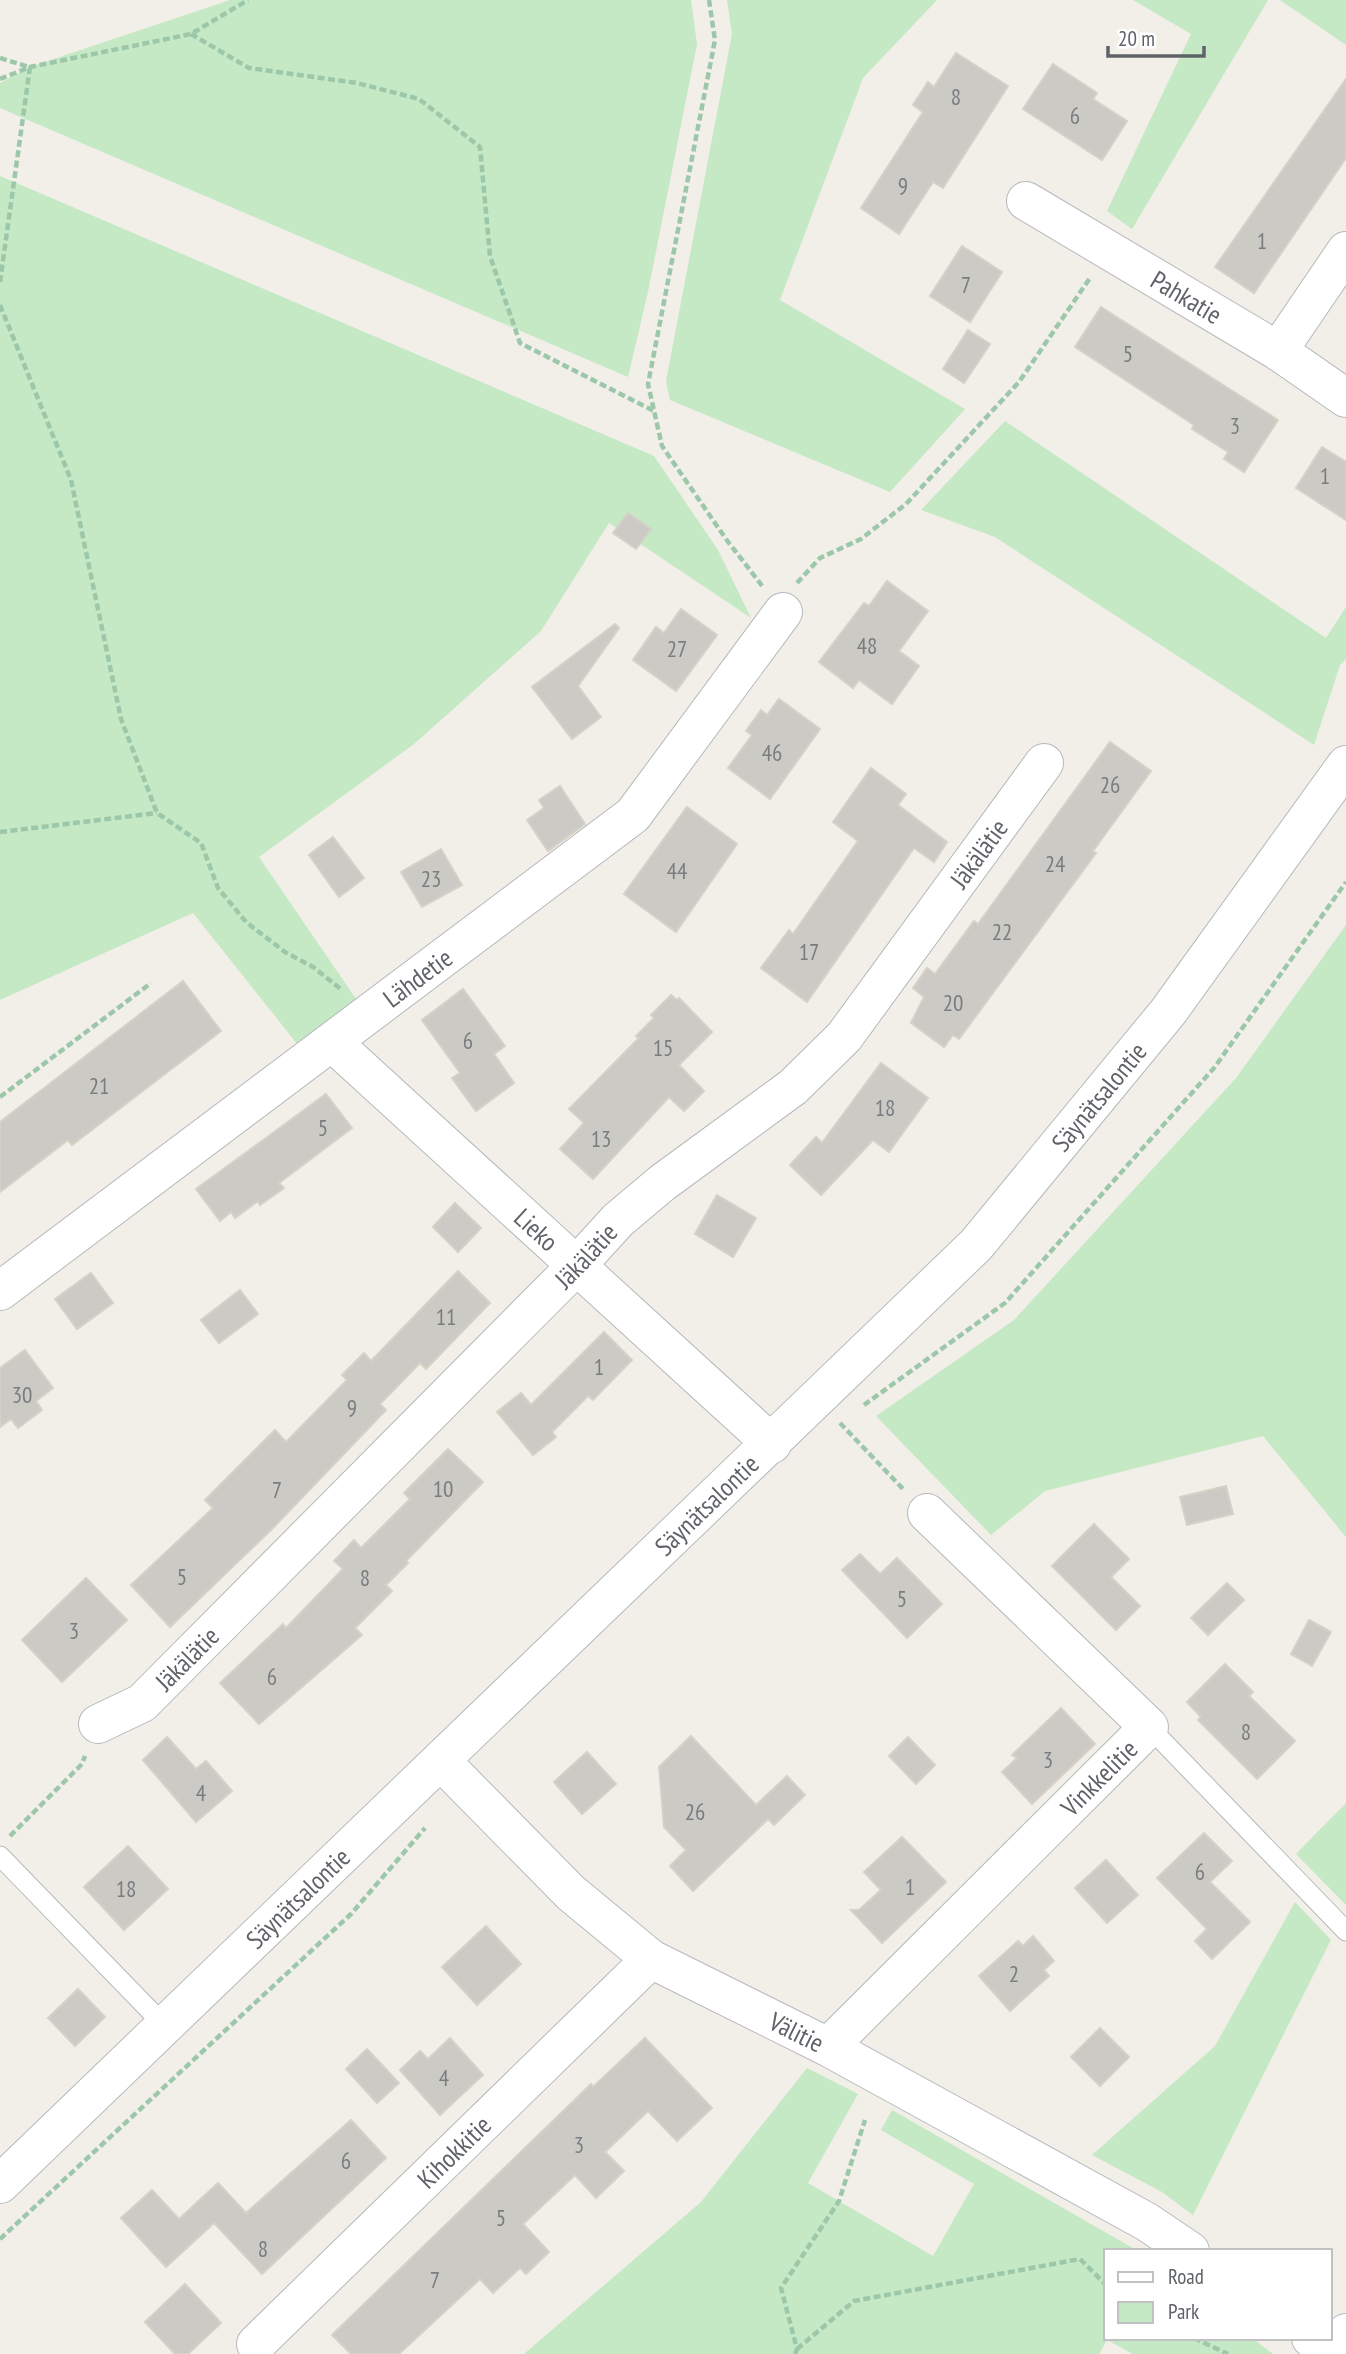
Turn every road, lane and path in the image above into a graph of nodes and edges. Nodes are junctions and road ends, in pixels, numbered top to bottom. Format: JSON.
{"nodes":[{"id":1,"x":248,"y":0,"type":"edge"},
{"id":2,"x":709,"y":0,"type":"edge"},
{"id":3,"x":191,"y":34,"type":"junction"},
{"id":4,"x":0,"y":58,"type":"edge"},
{"id":5,"x":30,"y":67,"type":"junction"},
{"id":6,"x":0,"y":79,"type":"edge"},
{"id":7,"x":1026,"y":201,"type":"dead end"},
{"id":8,"x":1109,"y":251,"type":"junction"},
{"id":9,"x":1346,"y":251,"type":"edge"},
{"id":10,"x":0,"y":282,"type":"edge"},
{"id":11,"x":0,"y":305,"type":"edge"},
{"id":12,"x":1278,"y":351,"type":"junction"},
{"id":13,"x":1346,"y":398,"type":"edge"},
{"id":14,"x":654,"y":411,"type":"junction"},
{"id":15,"x":783,"y":612,"type":"junction"},
{"id":16,"x":1044,"y":764,"type":"dead end"},
{"id":17,"x":1346,"y":765,"type":"edge"},
{"id":18,"x":157,"y":813,"type":"junction"},
{"id":19,"x":0,"y":832,"type":"edge"},
{"id":20,"x":151,"y":983,"type":"dead end"},
{"id":21,"x":363,"y":1020,"type":"junction"},
{"id":22,"x":332,"y":1043,"type":"junction"},
{"id":23,"x":0,"y":1097,"type":"edge"},
{"id":24,"x":577,"y":1265,"type":"junction"},
{"id":25,"x":0,"y":1291,"type":"edge"},
{"id":26,"x":840,"y":1423,"type":"dead end"},
{"id":27,"x":772,"y":1444,"type":"junction"},
{"id":28,"x":927,"y":1513,"type":"joint"},
{"id":29,"x":97,"y":1724,"type":"joint"},
{"id":30,"x":1149,"y":1727,"type":"junction"},
{"id":31,"x":441,"y":1761,"type":"junction"},
{"id":32,"x":2,"y":1849,"type":"edge"},
{"id":33,"x":1346,"y":1931,"type":"edge"},
{"id":34,"x":652,"y":1959,"type":"junction"},
{"id":35,"x":165,"y":2026,"type":"junction"},
{"id":36,"x":828,"y":2047,"type":"junction"},
{"id":37,"x":865,"y":2120,"type":"dead end"},
{"id":38,"x":0,"y":2184,"type":"edge"},
{"id":39,"x":1187,"y":2249,"type":"edge"},
{"id":40,"x":1104,"y":2283,"type":"edge"},
{"id":41,"x":1346,"y":2333,"type":"edge"},
{"id":42,"x":1198,"y":2340,"type":"edge"},
{"id":43,"x":1314,"y":2340,"type":"edge"},
{"id":44,"x":256,"y":2344,"type":"dead end"},
{"id":45,"x":796,"y":2351,"type":"edge"},
{"id":46,"x":1228,"y":2354,"type":"edge"},
{"id":47,"x":1332,"y":2354,"type":"edge"}],
"edges":[{"from":1,"to":3,"type":"path"},
{"from":2,"to":14,"type":"path"},
{"from":3,"to":5,"type":"path"},
{"from":3,"to":14,"type":"path"},
{"from":4,"to":5,"type":"path"},
{"from":5,"to":6,"type":"path"},
{"from":5,"to":10,"type":"path"},
{"from":7,"to":8,"type":"street","name":"Pahkatie"},
{"from":8,"to":12,"type":"street","name":"Pahkatie"},
{"from":8,"to":15,"type":"path"},
{"from":9,"to":12,"type":"street"},
{"from":11,"to":18,"type":"path"},
{"from":12,"to":13,"type":"street","name":"Pahkatie"},
{"from":14,"to":15,"type":"path"},
{"from":15,"to":21,"type":"street","name":"Lähdetie"},
{"from":16,"to":24,"type":"street","name":"Jäkälätie"},
{"from":17,"to":27,"type":"street","name":"Säynätsalontie"},
{"from":18,"to":19,"type":"path"},
{"from":18,"to":21,"type":"path"},
{"from":20,"to":23,"type":"path"},
{"from":21,"to":22,"type":"street","name":"Lähdetie"},
{"from":22,"to":24,"type":"street","name":"Lieko"},
{"from":22,"to":25,"type":"street","name":"Lähdetie"},
{"from":24,"to":27,"type":"street","name":"Lieko"},
{"from":24,"to":29,"type":"street","name":"Jäkälätie"},
{"from":26,"to":28,"type":"path"},
{"from":27,"to":31,"type":"street","name":"Säynätsalontie"},
{"from":28,"to":30,"type":"street","name":"Vinkkelitie"},
{"from":29,"to":32,"type":"path"},
{"from":30,"to":33,"type":"lane"},
{"from":30,"to":36,"type":"street","name":"Vinkkelitie"},
{"from":31,"to":34,"type":"street","name":"Välitie"},
{"from":31,"to":35,"type":"street","name":"Säynätsalontie"},
{"from":32,"to":35,"type":"lane"},
{"from":34,"to":36,"type":"street","name":"Välitie"},
{"from":34,"to":44,"type":"street","name":"Kihokkitie"},
{"from":35,"to":38,"type":"street","name":"Säynätsalontie"},
{"from":36,"to":39,"type":"street","name":"Välitie"},
{"from":37,"to":45,"type":"path"},
{"from":40,"to":45,"type":"path"},
{"from":41,"to":47,"type":"street"},
{"from":42,"to":46,"type":"path"},
{"from":43,"to":47,"type":"street"}]}
